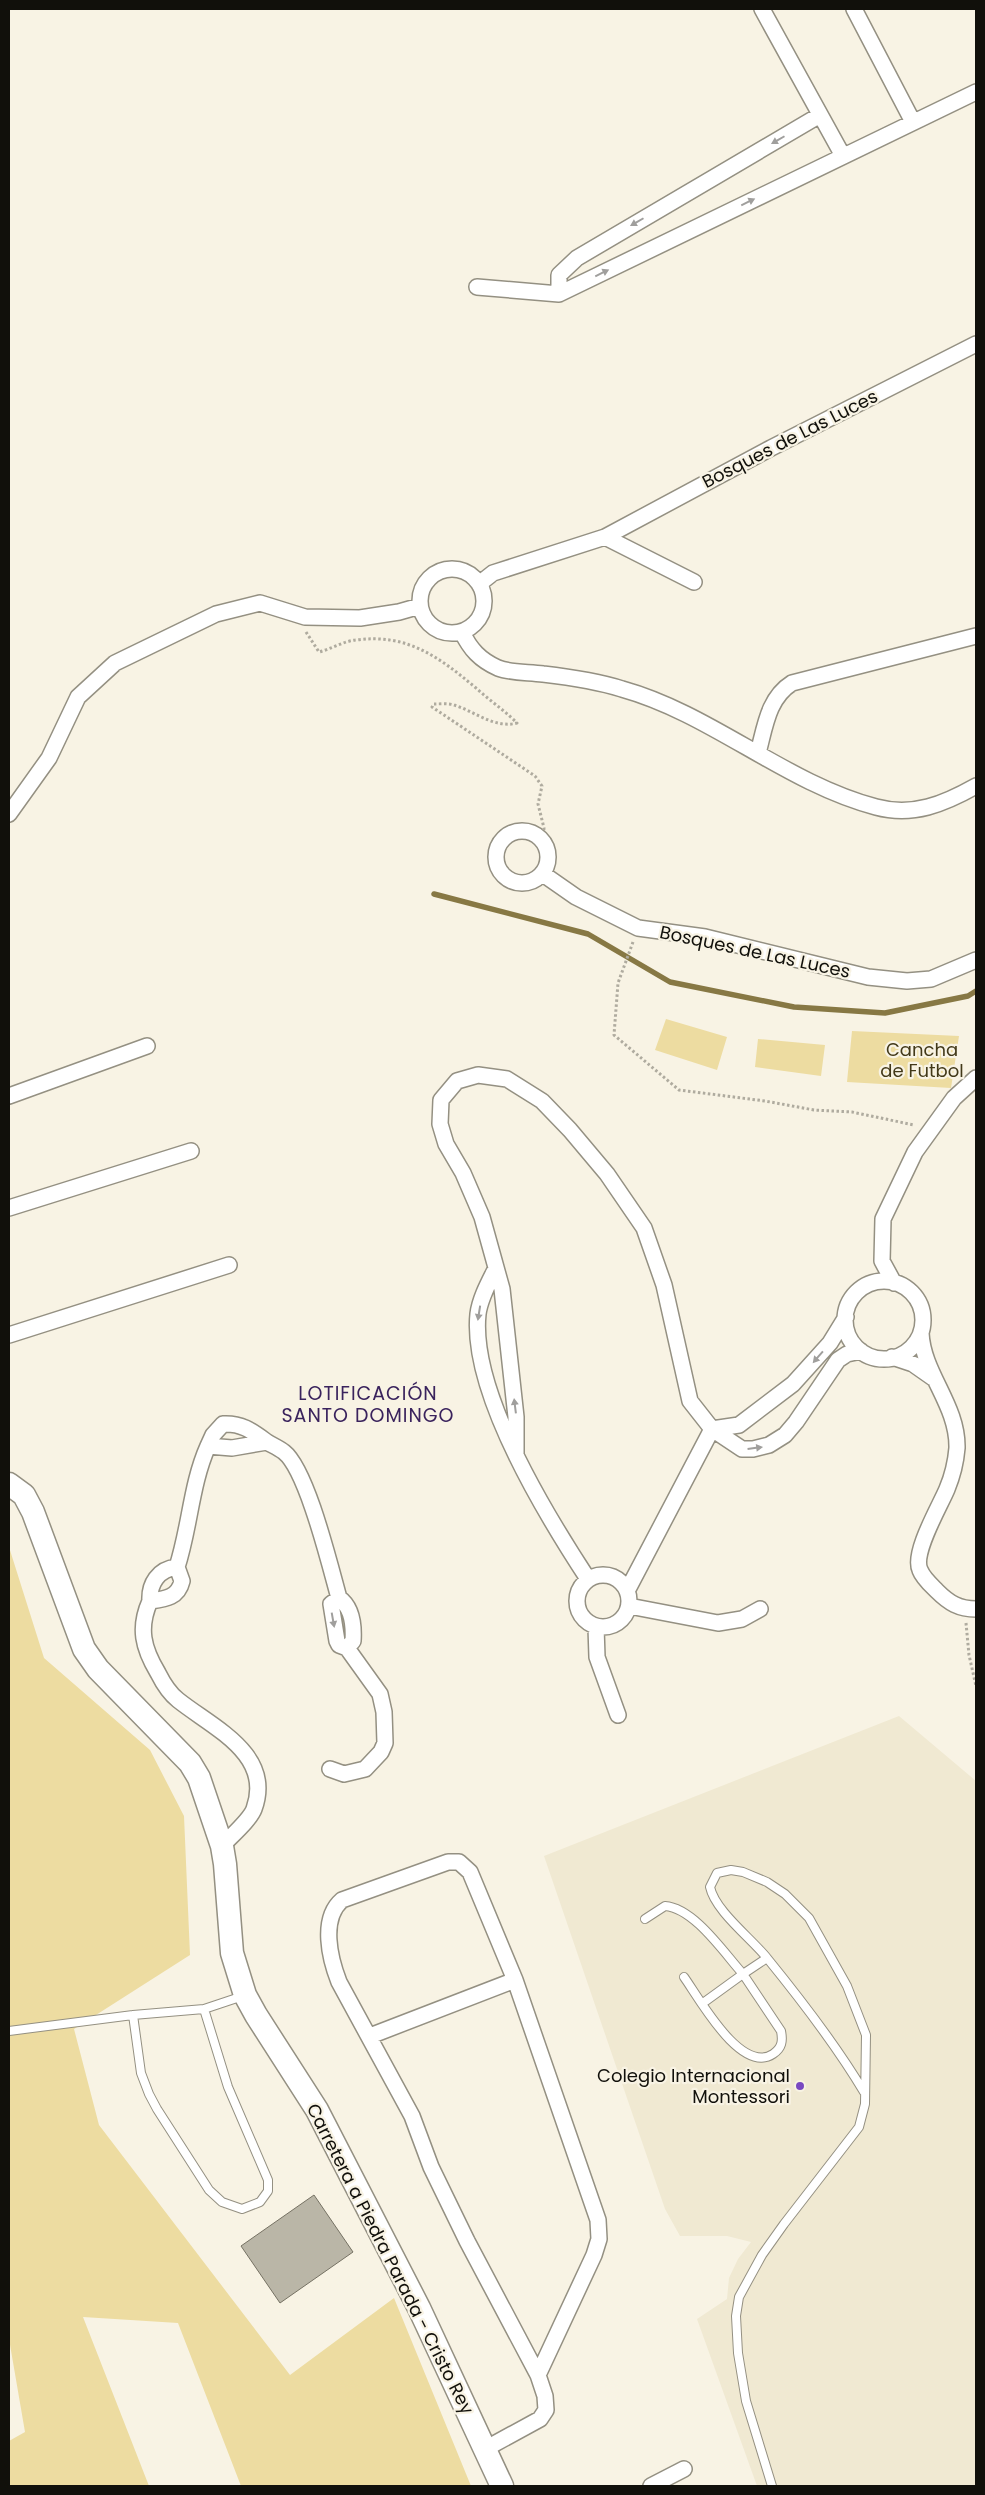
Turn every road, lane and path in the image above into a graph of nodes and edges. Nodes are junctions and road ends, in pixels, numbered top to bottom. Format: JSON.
{"nodes":[{"id":1,"x":762,"y":9,"type":"edge"},
{"id":2,"x":854,"y":9,"type":"edge"},
{"id":3,"x":976,"y":92,"type":"edge"},
{"id":4,"x":820,"y":115,"type":"junction"},
{"id":5,"x":913,"y":122,"type":"junction"},
{"id":6,"x":843,"y":156,"type":"junction"},
{"id":7,"x":477,"y":287,"type":"dead end"},
{"id":8,"x":559,"y":294,"type":"junction"},
{"id":9,"x":976,"y":344,"type":"edge"},
{"id":10,"x":605,"y":537,"type":"junction"},
{"id":11,"x":694,"y":582,"type":"dead end"},
{"id":12,"x":479,"y":584,"type":"junction"},
{"id":13,"x":420,"y":606,"type":"junction"},
{"id":14,"x":305,"y":616,"type":"junction"},
{"id":15,"x":462,"y":632,"type":"junction"},
{"id":16,"x":976,"y":636,"type":"edge"},
{"id":17,"x":758,"y":753,"type":"junction"},
{"id":18,"x":976,"y":786,"type":"edge"},
{"id":19,"x":9,"y":814,"type":"edge"},
{"id":20,"x":543,"y":840,"type":"junction"},
{"id":21,"x":543,"y":874,"type":"junction"},
{"id":22,"x":634,"y":938,"type":"dead end"},
{"id":23,"x":976,"y":960,"type":"edge"},
{"id":24,"x":147,"y":1046,"type":"dead end"},
{"id":25,"x":976,"y":1078,"type":"edge"},
{"id":26,"x":9,"y":1096,"type":"edge"},
{"id":27,"x":930,"y":1130,"type":"junction"},
{"id":28,"x":191,"y":1151,"type":"dead end"},
{"id":29,"x":9,"y":1208,"type":"edge"},
{"id":30,"x":880,"y":1253,"type":"junction"},
{"id":31,"x":229,"y":1265,"type":"dead end"},
{"id":32,"x":496,"y":1268,"type":"junction"},
{"id":33,"x":894,"y":1283,"type":"junction"},
{"id":34,"x":864,"y":1286,"type":"junction"},
{"id":35,"x":846,"y":1317,"type":"junction"},
{"id":36,"x":921,"y":1333,"type":"junction"},
{"id":37,"x":9,"y":1335,"type":"edge"},
{"id":38,"x":861,"y":1351,"type":"junction"},
{"id":39,"x":892,"y":1357,"type":"junction"},
{"id":40,"x":936,"y":1380,"type":"junction"},
{"id":41,"x":712,"y":1429,"type":"junction"},
{"id":42,"x":267,"y":1442,"type":"junction"},
{"id":43,"x":208,"y":1446,"type":"junction"},
{"id":44,"x":516,"y":1455,"type":"junction"},
{"id":45,"x":9,"y":1484,"type":"edge"},
{"id":46,"x":177,"y":1567,"type":"junction"},
{"id":47,"x":588,"y":1579,"type":"junction"},
{"id":48,"x":628,"y":1598,"type":"junction"},
{"id":49,"x":150,"y":1601,"type":"junction"},
{"id":50,"x":760,"y":1609,"type":"dead end"},
{"id":51,"x":970,"y":1609,"type":"edge"},
{"id":52,"x":596,"y":1627,"type":"junction"},
{"id":53,"x":976,"y":1686,"type":"edge"},
{"id":54,"x":618,"y":1715,"type":"dead end"},
{"id":55,"x":330,"y":1768,"type":"dead end"},
{"id":56,"x":222,"y":1846,"type":"junction"},
{"id":57,"x":645,"y":1919,"type":"dead end"},
{"id":58,"x":767,"y":1958,"type":"junction"},
{"id":59,"x":743,"y":1974,"type":"junction"},
{"id":60,"x":684,"y":1977,"type":"dead end"},
{"id":61,"x":516,"y":1980,"type":"junction"},
{"id":62,"x":245,"y":1995,"type":"junction"},
{"id":63,"x":703,"y":2004,"type":"junction"},
{"id":64,"x":204,"y":2009,"type":"junction"},
{"id":65,"x":133,"y":2015,"type":"junction"},
{"id":66,"x":9,"y":2031,"type":"edge"},
{"id":67,"x":370,"y":2036,"type":"junction"},
{"id":68,"x":864,"y":2092,"type":"junction"},
{"id":69,"x":538,"y":2375,"type":"junction"},
{"id":70,"x":485,"y":2449,"type":"junction"},
{"id":71,"x":684,"y":2469,"type":"dead end"},
{"id":72,"x":502,"y":2486,"type":"edge"},
{"id":73,"x":651,"y":2486,"type":"edge"},
{"id":74,"x":772,"y":2486,"type":"edge"}],
"edges":[{"from":1,"to":4,"type":"street"},
{"from":2,"to":5,"type":"street"},
{"from":3,"to":5,"type":"street"},
{"from":4,"to":6,"type":"street"},
{"from":4,"to":8,"type":"street","one_way":true},
{"from":5,"to":6,"type":"street"},
{"from":8,"to":6,"type":"street","one_way":true},
{"from":7,"to":8,"type":"street"},
{"from":9,"to":10,"type":"street","name":"Bosques de Las Luces"},
{"from":10,"to":11,"type":"street"},
{"from":10,"to":12,"type":"street","name":"Bosques de Las Luces"},
{"from":12,"to":13,"type":"street"},
{"from":12,"to":15,"type":"street"},
{"from":13,"to":14,"type":"street"},
{"from":13,"to":15,"type":"street"},
{"from":14,"to":19,"type":"street"},
{"from":14,"to":20,"type":"path"},
{"from":15,"to":17,"type":"street"},
{"from":16,"to":17,"type":"street"},
{"from":17,"to":18,"type":"street"},
{"from":20,"to":21,"type":"street"},
{"from":20,"to":21,"type":"street"},
{"from":21,"to":23,"type":"street","name":"Bosques de Las Luces"},
{"from":22,"to":27,"type":"path"},
{"from":24,"to":26,"type":"street"},
{"from":25,"to":27,"type":"street"},
{"from":27,"to":30,"type":"street"},
{"from":28,"to":29,"type":"street"},
{"from":30,"to":33,"type":"street"},
{"from":30,"to":34,"type":"street"},
{"from":31,"to":37,"type":"street"},
{"from":32,"to":41,"type":"street"},
{"from":44,"to":32,"type":"street","one_way":true},
{"from":32,"to":44,"type":"street","one_way":true},
{"from":33,"to":34,"type":"street"},
{"from":33,"to":36,"type":"street"},
{"from":34,"to":35,"type":"street"},
{"from":35,"to":38,"type":"street"},
{"from":35,"to":41,"type":"street","one_way":true},
{"from":36,"to":39,"type":"street"},
{"from":36,"to":40,"type":"street"},
{"from":38,"to":39,"type":"street"},
{"from":41,"to":38,"type":"street","one_way":true},
{"from":39,"to":40,"type":"street"},
{"from":40,"to":51,"type":"street"},
{"from":41,"to":48,"type":"street"},
{"from":42,"to":43,"type":"street"},
{"from":42,"to":43,"type":"street"},
{"from":42,"to":55,"type":"street"},
{"from":43,"to":46,"type":"street"},
{"from":44,"to":47,"type":"street"},
{"from":45,"to":56,"type":"main road","name":"Carretera a Piedra Parada - Cristo Rey"},
{"from":46,"to":49,"type":"street"},
{"from":46,"to":49,"type":"street"},
{"from":47,"to":48,"type":"street"},
{"from":47,"to":52,"type":"street"},
{"from":48,"to":50,"type":"street"},
{"from":48,"to":52,"type":"street"},
{"from":49,"to":56,"type":"street"},
{"from":51,"to":53,"type":"path"},
{"from":52,"to":54,"type":"street"},
{"from":56,"to":62,"type":"main road","name":"Carretera a Piedra Parada - Cristo Rey"},
{"from":57,"to":59,"type":"lane"},
{"from":58,"to":59,"type":"lane"},
{"from":58,"to":68,"type":"lane"},
{"from":58,"to":68,"type":"lane"},
{"from":59,"to":63,"type":"lane"},
{"from":59,"to":63,"type":"lane"},
{"from":60,"to":63,"type":"lane"},
{"from":61,"to":67,"type":"street"},
{"from":61,"to":67,"type":"street"},
{"from":61,"to":69,"type":"street"},
{"from":62,"to":64,"type":"lane"},
{"from":62,"to":70,"type":"main road","name":"Carretera a Piedra Parada - Cristo Rey"},
{"from":64,"to":65,"type":"lane"},
{"from":64,"to":65,"type":"lane"},
{"from":65,"to":66,"type":"lane"},
{"from":67,"to":69,"type":"street"},
{"from":68,"to":74,"type":"lane"},
{"from":69,"to":70,"type":"street"},
{"from":70,"to":72,"type":"main road","name":"Carretera a Piedra Parada - Cristo Rey"},
{"from":71,"to":73,"type":"street"}]}
